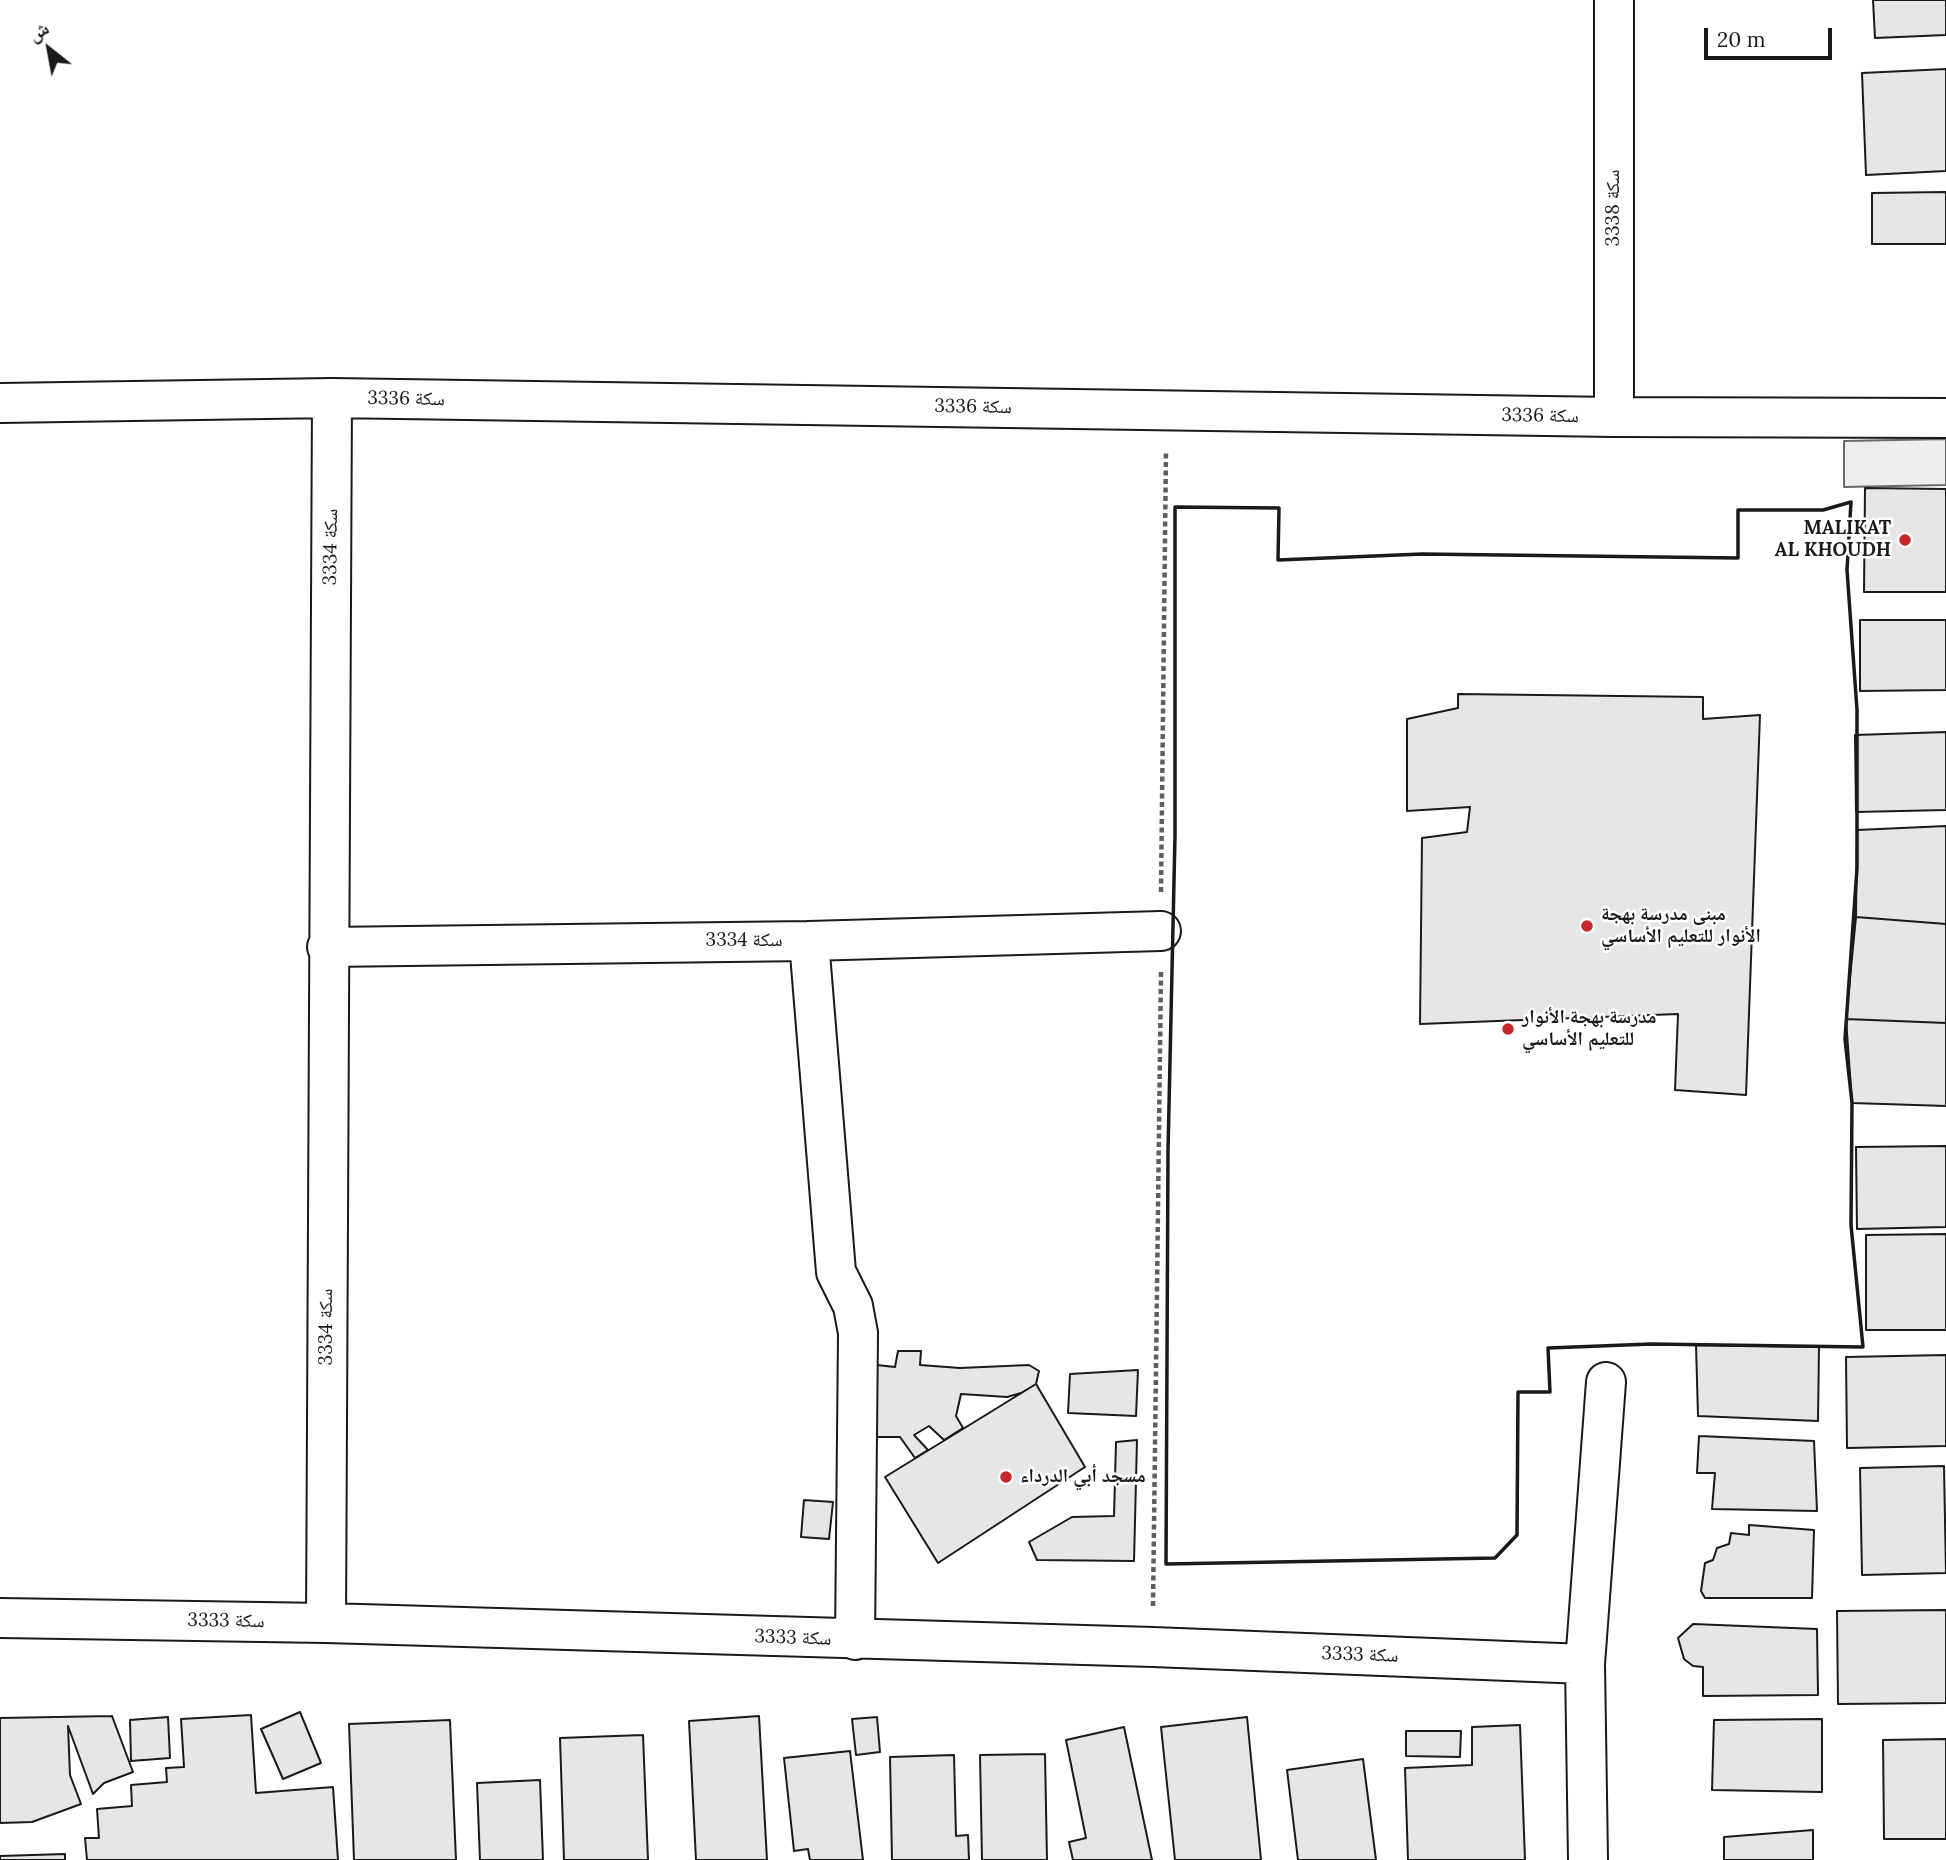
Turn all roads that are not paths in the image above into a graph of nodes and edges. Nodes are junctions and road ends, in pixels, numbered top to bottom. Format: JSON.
{"nodes":[{"id":1,"x":1614,"y":0,"type":"edge"},
{"id":2,"x":332,"y":398,"type":"junction"},
{"id":3,"x":0,"y":403,"type":"edge"},
{"id":4,"x":1614,"y":417,"type":"junction"},
{"id":5,"x":1946,"y":418,"type":"edge"},
{"id":6,"x":1161,"y":931,"type":"road end"},
{"id":7,"x":809,"y":941,"type":"junction"},
{"id":8,"x":327,"y":947,"type":"junction"},
{"id":9,"x":1606,"y":1382,"type":"dead end"},
{"id":10,"x":0,"y":1618,"type":"edge"},
{"id":11,"x":326,"y":1623,"type":"junction"},
{"id":12,"x":855,"y":1640,"type":"junction"},
{"id":13,"x":1585,"y":1664,"type":"junction"},
{"id":14,"x":1588,"y":1860,"type":"edge"}],
"edges":[{"from":1,"to":4,"type":"street","name":"سكة 3338"},
{"from":2,"to":3,"type":"street","name":"سكة 3336"},
{"from":2,"to":4,"type":"street","name":"سكة 3336"},
{"from":2,"to":8,"type":"street","name":"سكة 3334"},
{"from":4,"to":5,"type":"street","name":"سكة 3336"},
{"from":6,"to":7,"type":"street","name":"سكة 3334"},
{"from":7,"to":8,"type":"street","name":"سكة 3334"},
{"from":7,"to":12,"type":"street"},
{"from":8,"to":11,"type":"street","name":"سكة 3334"},
{"from":9,"to":13,"type":"street"},
{"from":10,"to":11,"type":"street","name":"سكة 3333"},
{"from":11,"to":12,"type":"street","name":"سكة 3333"},
{"from":12,"to":13,"type":"street","name":"سكة 3333"},
{"from":13,"to":14,"type":"street"}]}
